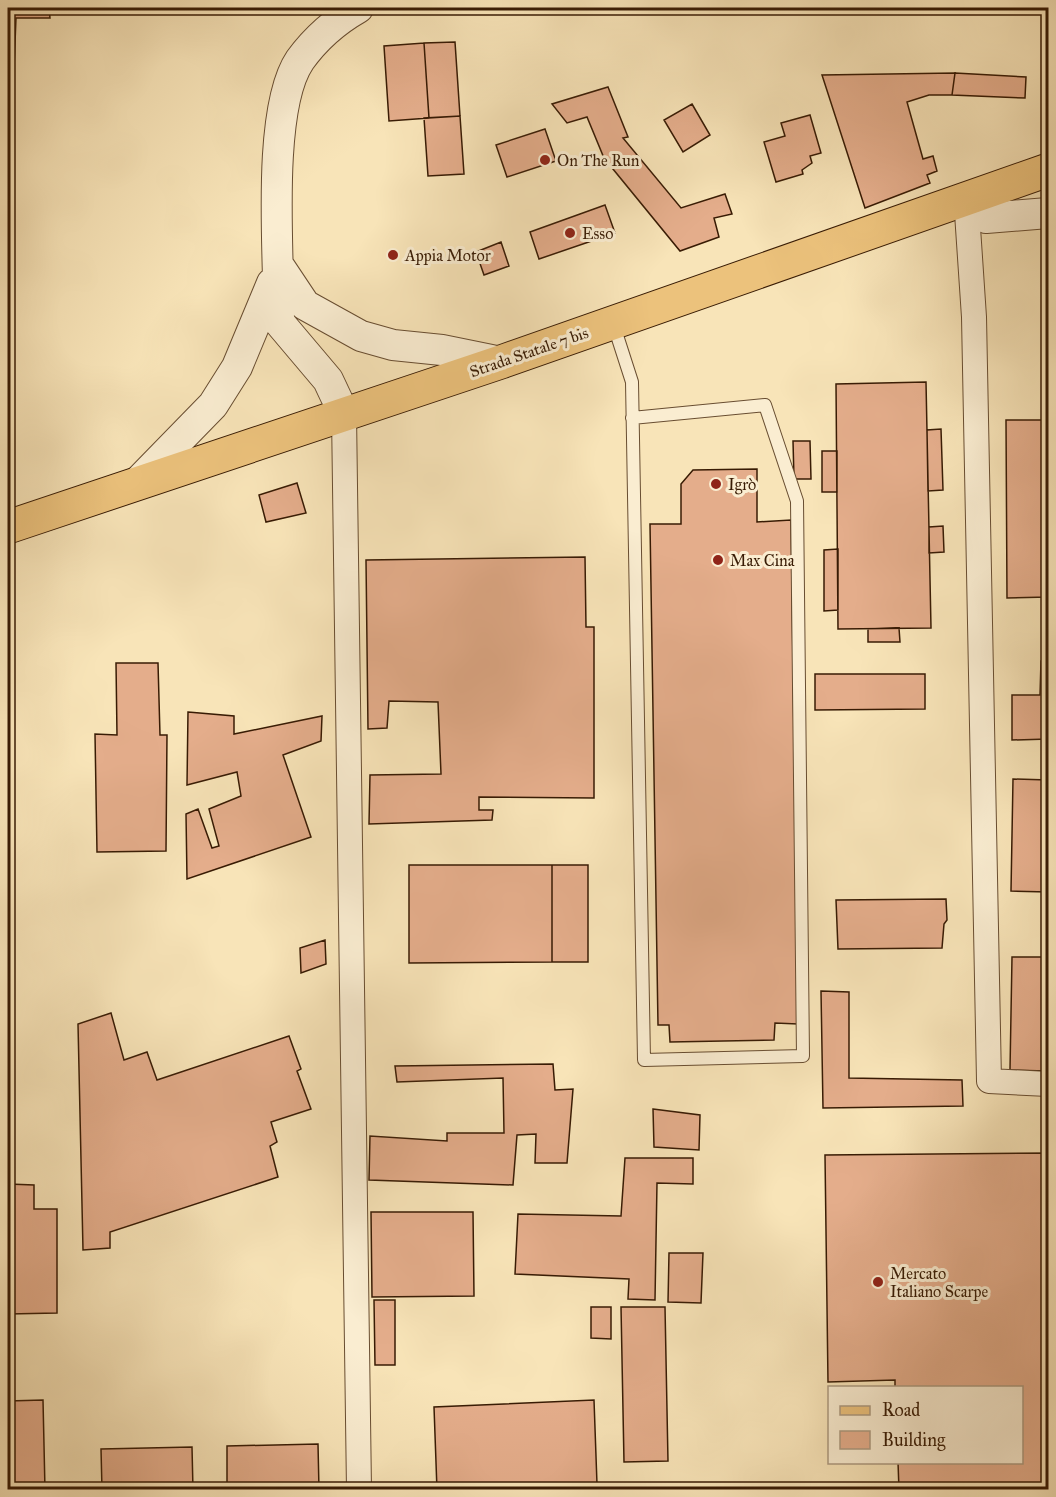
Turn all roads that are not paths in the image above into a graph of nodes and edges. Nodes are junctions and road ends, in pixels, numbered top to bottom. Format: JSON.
{"nodes":[{"id":1,"x":358,"y":8,"type":"edge"},
{"id":2,"x":1048,"y":170,"type":"edge"},
{"id":3,"x":966,"y":198,"type":"junction"},
{"id":4,"x":1048,"y":213,"type":"edge"},
{"id":5,"x":279,"y":266,"type":"junction"},
{"id":6,"x":613,"y":323,"type":"junction"},
{"id":7,"x":501,"y":362,"type":"junction"},
{"id":8,"x":344,"y":414,"type":"junction"},
{"id":9,"x":632,"y":418,"type":"junction"},
{"id":10,"x":135,"y":485,"type":"junction"},
{"id":11,"x":8,"y":526,"type":"edge"},
{"id":12,"x":1048,"y":1084,"type":"edge"},
{"id":13,"x":359,"y":1490,"type":"edge"}],
"edges":[{"from":1,"to":5,"type":"street"},
{"from":2,"to":3,"type":"main road","name":"Strada Statale 7 bis"},
{"from":3,"to":4,"type":"street"},
{"from":3,"to":6,"type":"main road","name":"Strada Statale 7 bis"},
{"from":3,"to":12,"type":"street"},
{"from":5,"to":7,"type":"street"},
{"from":5,"to":8,"type":"street"},
{"from":5,"to":10,"type":"street"},
{"from":6,"to":7,"type":"main road","name":"Strada Statale 7 bis"},
{"from":6,"to":9,"type":"lane"},
{"from":7,"to":8,"type":"main road","name":"Strada Statale 7 bis"},
{"from":8,"to":10,"type":"main road","name":"Strada Statale 7 bis"},
{"from":8,"to":13,"type":"street"},
{"from":9,"to":9,"type":"lane"},
{"from":10,"to":11,"type":"main road","name":"Strada Statale 7 bis"}]}
